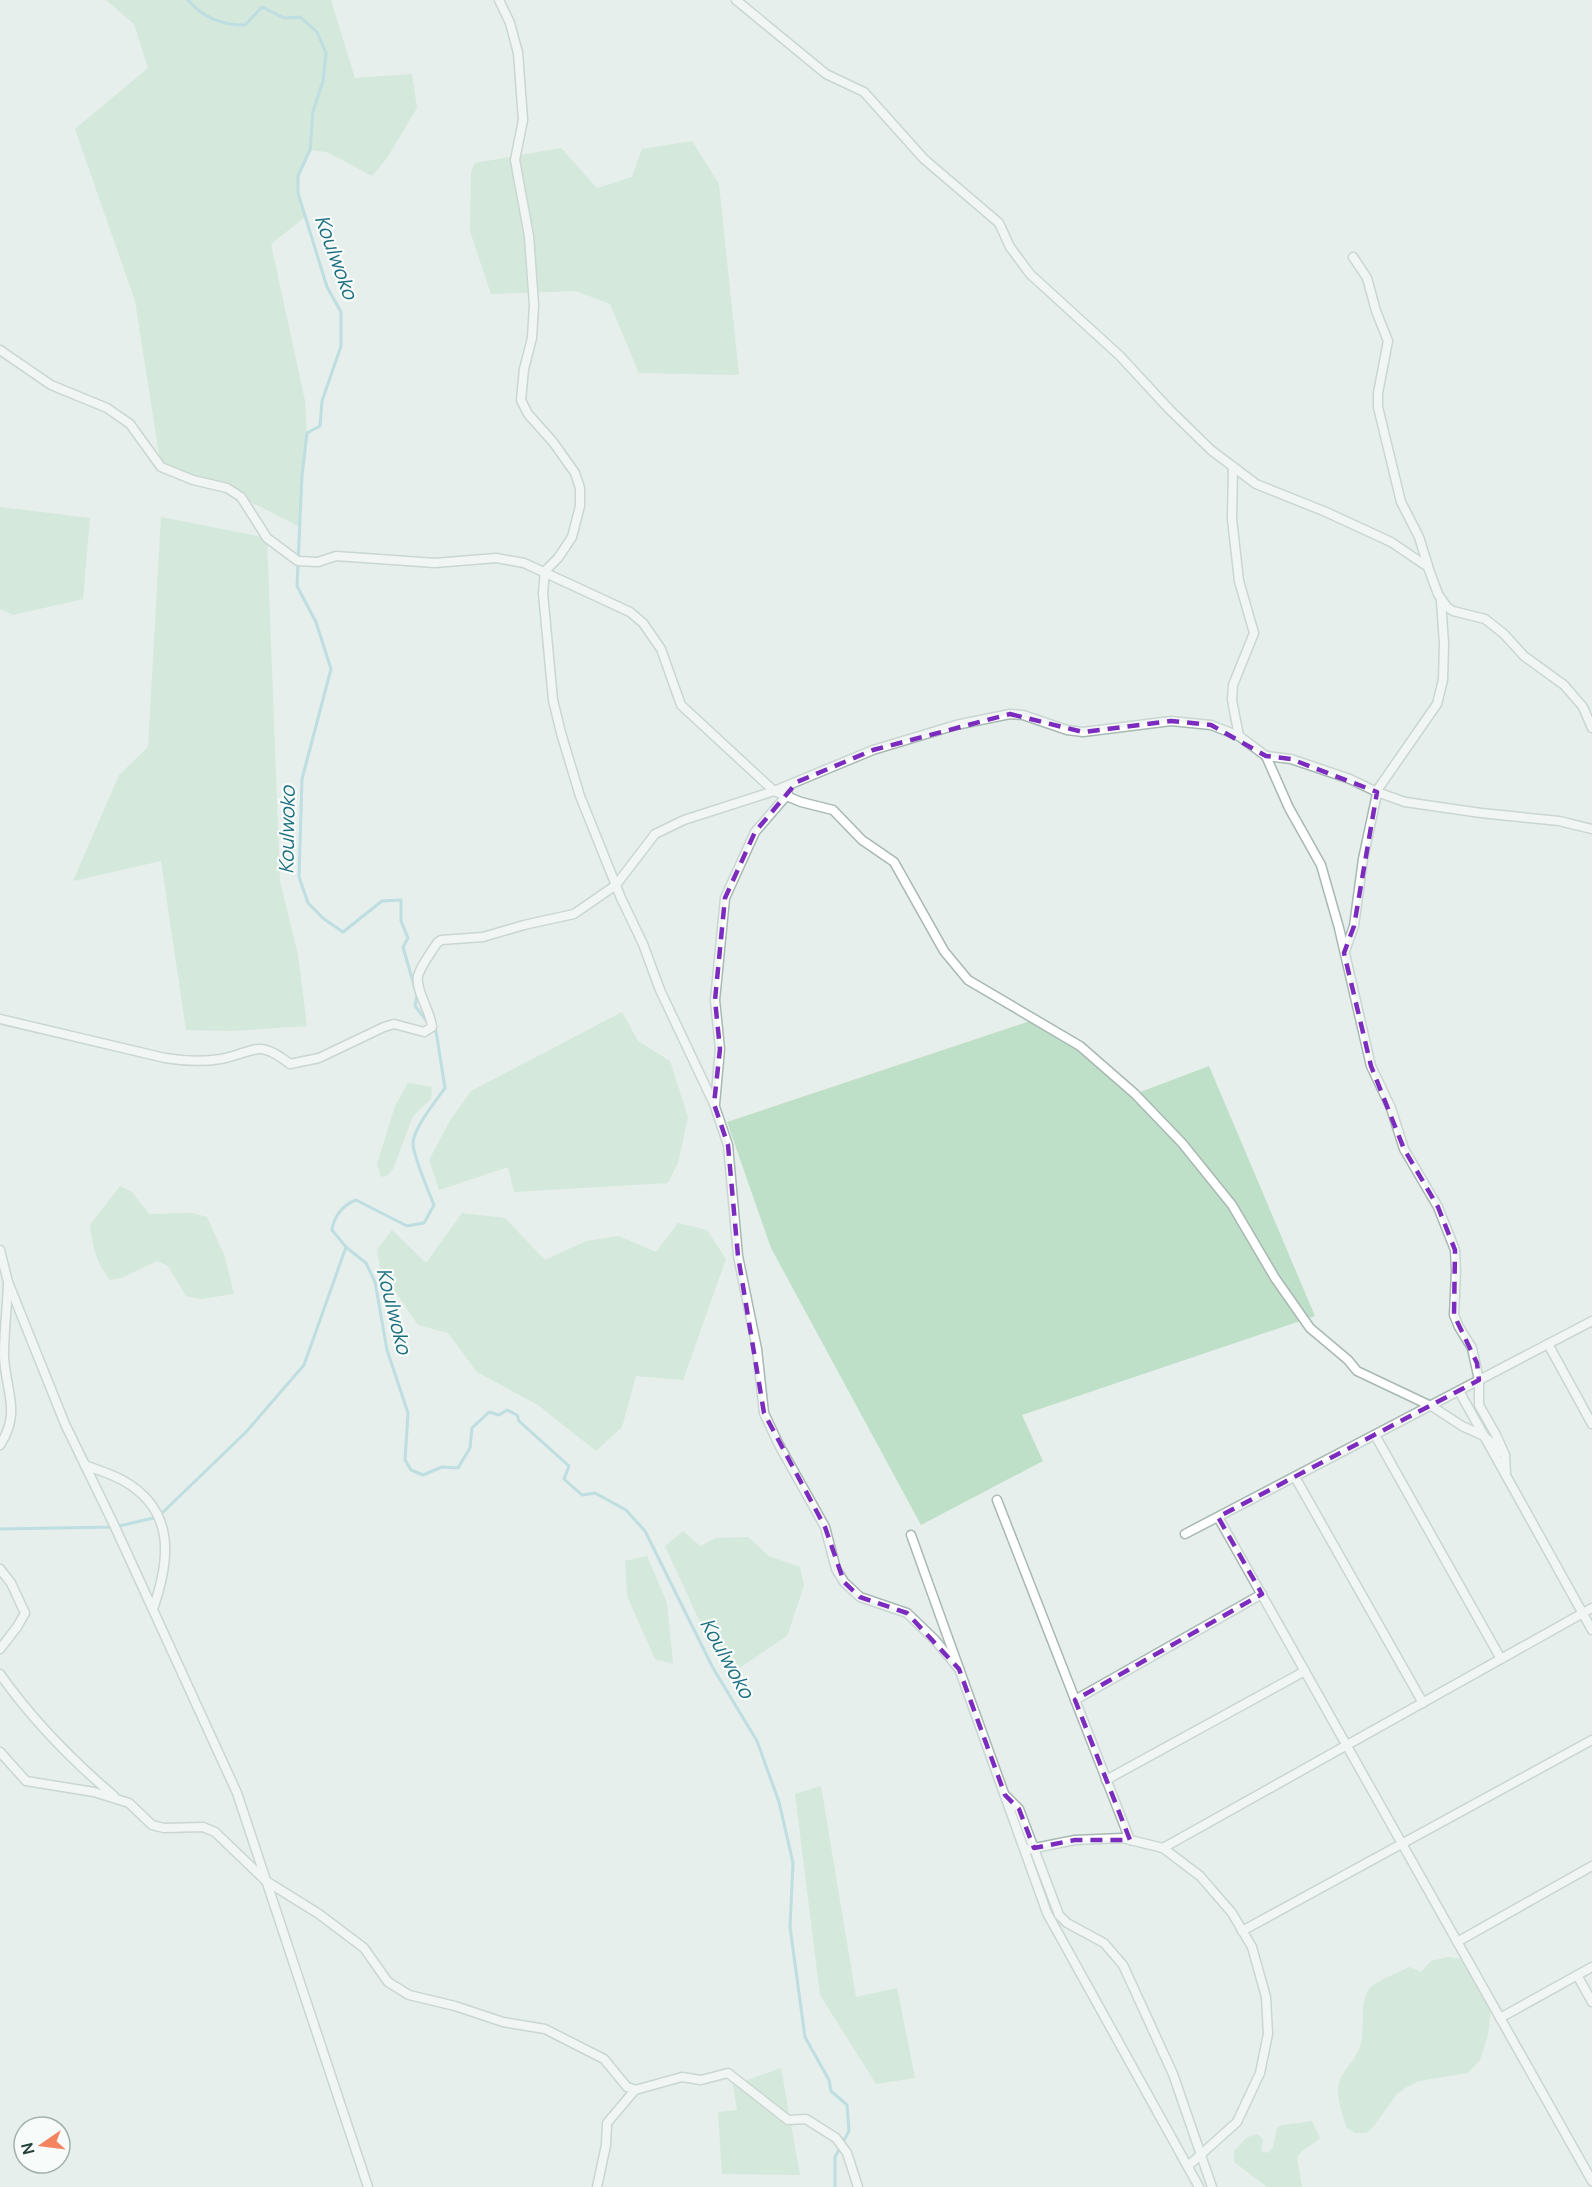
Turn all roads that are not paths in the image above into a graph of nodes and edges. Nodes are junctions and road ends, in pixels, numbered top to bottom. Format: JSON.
{"nodes":[{"id":1,"x":499,"y":0,"type":"edge"},
{"id":2,"x":736,"y":0,"type":"edge"},
{"id":3,"x":1353,"y":257,"type":"dead end"},
{"id":4,"x":0,"y":350,"type":"edge"},
{"id":5,"x":1233,"y":468,"type":"junction"},
{"id":6,"x":1428,"y":567,"type":"junction"},
{"id":7,"x":545,"y":571,"type":"junction"},
{"id":8,"x":1442,"y":600,"type":"junction"},
{"id":9,"x":1592,"y":728,"type":"edge"},
{"id":10,"x":1239,"y":736,"type":"junction"},
{"id":11,"x":1266,"y":756,"type":"junction"},
{"id":12,"x":797,"y":782,"type":"junction"},
{"id":13,"x":774,"y":791,"type":"junction"},
{"id":14,"x":1377,"y":792,"type":"junction"},
{"id":15,"x":786,"y":796,"type":"junction"},
{"id":16,"x":1592,"y":829,"type":"edge"},
{"id":17,"x":616,"y":885,"type":"junction"},
{"id":18,"x":1344,"y":953,"type":"junction"},
{"id":19,"x":0,"y":1019,"type":"edge"},
{"id":20,"x":714,"y":1104,"type":"junction"},
{"id":21,"x":0,"y":1250,"type":"edge"},
{"id":22,"x":8,"y":1282,"type":"junction"},
{"id":23,"x":1592,"y":1321,"type":"edge"},
{"id":24,"x":1548,"y":1344,"type":"junction"},
{"id":25,"x":1479,"y":1380,"type":"junction"},
{"id":26,"x":1459,"y":1391,"type":"junction"},
{"id":27,"x":1430,"y":1406,"type":"junction"},
{"id":28,"x":1592,"y":1424,"type":"edge"},
{"id":29,"x":1375,"y":1435,"type":"junction"},
{"id":30,"x":1484,"y":1436,"type":"junction"},
{"id":31,"x":0,"y":1445,"type":"edge"},
{"id":32,"x":1505,"y":1455,"type":"junction"},
{"id":33,"x":85,"y":1465,"type":"junction"},
{"id":34,"x":1506,"y":1475,"type":"junction"},
{"id":35,"x":1295,"y":1477,"type":"junction"},
{"id":36,"x":997,"y":1500,"type":"dead end"},
{"id":37,"x":1218,"y":1517,"type":"junction"},
{"id":38,"x":1185,"y":1534,"type":"dead end"},
{"id":39,"x":911,"y":1535,"type":"dead end"},
{"id":40,"x":0,"y":1569,"type":"edge"},
{"id":41,"x":1262,"y":1594,"type":"junction"},
{"id":42,"x":1592,"y":1608,"type":"edge"},
{"id":43,"x":153,"y":1609,"type":"junction"},
{"id":44,"x":1583,"y":1613,"type":"junction"},
{"id":45,"x":1592,"y":1630,"type":"edge"},
{"id":46,"x":0,"y":1648,"type":"edge"},
{"id":47,"x":1501,"y":1659,"type":"junction"},
{"id":48,"x":959,"y":1669,"type":"junction"},
{"id":49,"x":1305,"y":1671,"type":"junction"},
{"id":50,"x":0,"y":1674,"type":"edge"},
{"id":51,"x":1075,"y":1700,"type":"junction"},
{"id":52,"x":1423,"y":1703,"type":"junction"},
{"id":53,"x":1592,"y":1740,"type":"edge"},
{"id":54,"x":1347,"y":1745,"type":"junction"},
{"id":55,"x":0,"y":1752,"type":"edge"},
{"id":56,"x":1106,"y":1780,"type":"junction"},
{"id":57,"x":1005,"y":1795,"type":"junction"},
{"id":58,"x":118,"y":1800,"type":"junction"},
{"id":59,"x":1130,"y":1840,"type":"junction"},
{"id":60,"x":1401,"y":1843,"type":"junction"},
{"id":61,"x":1035,"y":1848,"type":"junction"},
{"id":62,"x":1163,"y":1848,"type":"junction"},
{"id":63,"x":1024,"y":1850,"type":"junction"},
{"id":64,"x":1592,"y":1866,"type":"edge"},
{"id":65,"x":266,"y":1881,"type":"junction"},
{"id":66,"x":1242,"y":1931,"type":"junction"},
{"id":67,"x":1457,"y":1942,"type":"junction"},
{"id":68,"x":1592,"y":1967,"type":"edge"},
{"id":69,"x":1577,"y":1975,"type":"junction"},
{"id":70,"x":1592,"y":2002,"type":"edge"},
{"id":71,"x":1500,"y":2018,"type":"junction"},
{"id":72,"x":635,"y":2090,"type":"junction"},
{"id":73,"x":1200,"y":2154,"type":"junction"},
{"id":74,"x":1188,"y":2166,"type":"junction"},
{"id":75,"x":1592,"y":2181,"type":"edge"},
{"id":76,"x":368,"y":2187,"type":"edge"},
{"id":77,"x":597,"y":2187,"type":"edge"},
{"id":78,"x":858,"y":2187,"type":"edge"},
{"id":79,"x":1199,"y":2187,"type":"edge"},
{"id":80,"x":1212,"y":2187,"type":"edge"}],
"edges":[{"from":1,"to":7,"type":"street"},
{"from":2,"to":5,"type":"street"},
{"from":3,"to":6,"type":"street"},
{"from":4,"to":7,"type":"street"},
{"from":5,"to":6,"type":"street"},
{"from":5,"to":10,"type":"street"},
{"from":6,"to":8,"type":"street"},
{"from":7,"to":13,"type":"street"},
{"from":7,"to":17,"type":"street"},
{"from":8,"to":9,"type":"street"},
{"from":8,"to":14,"type":"street"},
{"from":10,"to":11,"type":"street"},
{"from":10,"to":12,"type":"street"},
{"from":11,"to":14,"type":"street"},
{"from":11,"to":18,"type":"street"},
{"from":12,"to":13,"type":"street"},
{"from":12,"to":15,"type":"street"},
{"from":13,"to":15,"type":"street"},
{"from":13,"to":17,"type":"street"},
{"from":14,"to":16,"type":"street"},
{"from":14,"to":18,"type":"street"},
{"from":15,"to":20,"type":"street"},
{"from":15,"to":27,"type":"street"},
{"from":17,"to":19,"type":"street"},
{"from":17,"to":20,"type":"street"},
{"from":18,"to":25,"type":"street"},
{"from":20,"to":48,"type":"street"},
{"from":21,"to":22,"type":"street"},
{"from":22,"to":31,"type":"street"},
{"from":22,"to":33,"type":"street"},
{"from":23,"to":24,"type":"street"},
{"from":24,"to":25,"type":"street"},
{"from":24,"to":28,"type":"street"},
{"from":25,"to":26,"type":"street"},
{"from":25,"to":32,"type":"street"},
{"from":26,"to":27,"type":"street"},
{"from":26,"to":30,"type":"street"},
{"from":27,"to":29,"type":"street"},
{"from":27,"to":30,"type":"street"},
{"from":29,"to":35,"type":"street"},
{"from":29,"to":47,"type":"street"},
{"from":30,"to":32,"type":"street"},
{"from":30,"to":34,"type":"street"},
{"from":32,"to":34,"type":"street"},
{"from":33,"to":43,"type":"street"},
{"from":33,"to":43,"type":"street"},
{"from":34,"to":44,"type":"street"},
{"from":35,"to":37,"type":"street"},
{"from":35,"to":52,"type":"street"},
{"from":36,"to":51,"type":"street"},
{"from":37,"to":38,"type":"street"},
{"from":37,"to":41,"type":"street"},
{"from":39,"to":48,"type":"street"},
{"from":40,"to":46,"type":"street"},
{"from":41,"to":49,"type":"street"},
{"from":41,"to":51,"type":"street"},
{"from":42,"to":44,"type":"street"},
{"from":43,"to":65,"type":"street"},
{"from":44,"to":45,"type":"street"},
{"from":44,"to":47,"type":"street"},
{"from":47,"to":52,"type":"street"},
{"from":48,"to":57,"type":"street"},
{"from":49,"to":54,"type":"street"},
{"from":49,"to":56,"type":"street"},
{"from":50,"to":58,"type":"street"},
{"from":51,"to":56,"type":"street"},
{"from":52,"to":54,"type":"street"},
{"from":53,"to":60,"type":"street"},
{"from":54,"to":60,"type":"street"},
{"from":54,"to":62,"type":"street"},
{"from":55,"to":58,"type":"street"},
{"from":56,"to":59,"type":"street"},
{"from":57,"to":61,"type":"street"},
{"from":57,"to":63,"type":"street"},
{"from":58,"to":65,"type":"street"},
{"from":59,"to":61,"type":"street"},
{"from":59,"to":62,"type":"street"},
{"from":60,"to":66,"type":"street"},
{"from":60,"to":67,"type":"street"},
{"from":61,"to":63,"type":"street"},
{"from":61,"to":73,"type":"street"},
{"from":62,"to":66,"type":"street"},
{"from":63,"to":74,"type":"street"},
{"from":64,"to":67,"type":"street"},
{"from":65,"to":72,"type":"street"},
{"from":65,"to":76,"type":"street"},
{"from":66,"to":73,"type":"street"},
{"from":67,"to":71,"type":"street"},
{"from":68,"to":69,"type":"street"},
{"from":69,"to":70,"type":"street"},
{"from":69,"to":71,"type":"street"},
{"from":71,"to":75,"type":"street"},
{"from":72,"to":77,"type":"street"},
{"from":72,"to":78,"type":"street"},
{"from":73,"to":74,"type":"street"},
{"from":73,"to":80,"type":"street"},
{"from":74,"to":79,"type":"street"}]}
